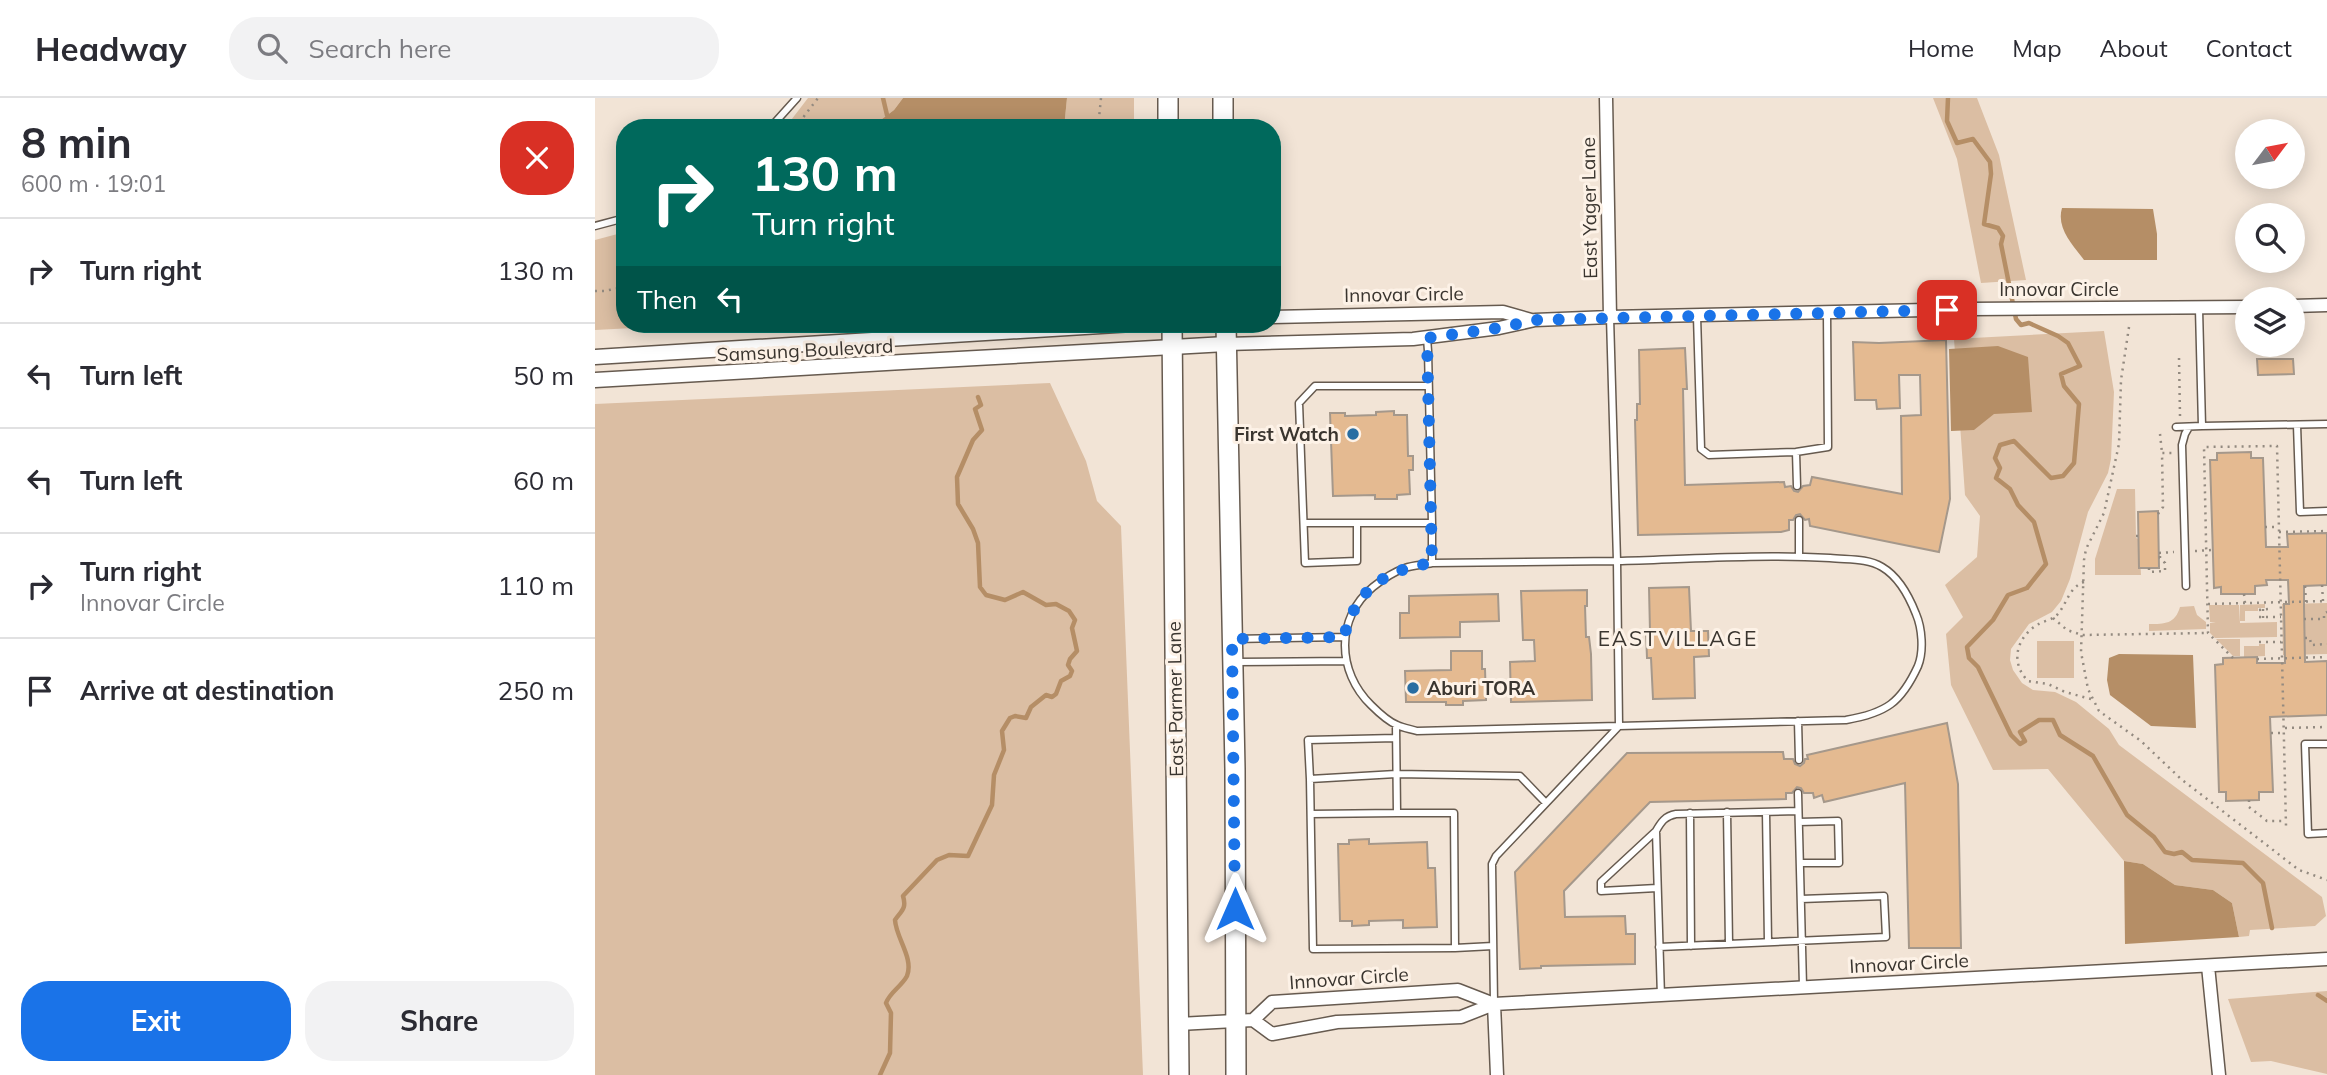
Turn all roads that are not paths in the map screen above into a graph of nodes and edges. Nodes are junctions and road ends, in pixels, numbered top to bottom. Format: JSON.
{"nodes":[{"id":1,"x":797,"y":98,"type":"edge"},
{"id":2,"x":1168,"y":98,"type":"edge"},
{"id":3,"x":1223,"y":98,"type":"edge"},
{"id":4,"x":1606,"y":98,"type":"edge"},
{"id":5,"x":779,"y":119,"type":"edge"},
{"id":6,"x":1168,"y":119,"type":"edge"},
{"id":7,"x":1223,"y":119,"type":"edge"},
{"id":8,"x":616,"y":220,"type":"edge"},
{"id":9,"x":595,"y":226,"type":"edge"},
{"id":10,"x":2327,"y":305,"type":"edge"},
{"id":11,"x":2305,"y":306,"type":"edge"},
{"id":12,"x":2235,"y":308,"type":"edge"},
{"id":13,"x":2199,"y":309,"type":"junction"},
{"id":14,"x":1827,"y":312,"type":"junction"},
{"id":15,"x":1697,"y":316,"type":"junction"},
{"id":16,"x":1281,"y":317,"type":"edge"},
{"id":17,"x":1610,"y":317,"type":"junction"},
{"id":18,"x":1535,"y":320,"type":"junction"},
{"id":19,"x":986,"y":333,"type":"edge"},
{"id":20,"x":1172,"y":333,"type":"edge"},
{"id":21,"x":1226,"y":333,"type":"edge"},
{"id":22,"x":1427,"y":338,"type":"junction"},
{"id":23,"x":1226,"y":344,"type":"junction"},
{"id":24,"x":1173,"y":346,"type":"junction"},
{"id":25,"x":595,"y":357,"type":"edge"},
{"id":26,"x":595,"y":380,"type":"edge"},
{"id":27,"x":1428,"y":386,"type":"junction"},
{"id":28,"x":2327,"y":424,"type":"edge"},
{"id":29,"x":2297,"y":425,"type":"junction"},
{"id":30,"x":2202,"y":426,"type":"junction"},
{"id":31,"x":2178,"y":427,"type":"road end"},
{"id":32,"x":2189,"y":427,"type":"junction"},
{"id":33,"x":1796,"y":452,"type":"junction"},
{"id":34,"x":1797,"y":486,"type":"dead end"},
{"id":35,"x":2327,"y":511,"type":"edge"},
{"id":36,"x":1799,"y":520,"type":"dead end"},
{"id":37,"x":1304,"y":523,"type":"junction"},
{"id":38,"x":1357,"y":523,"type":"junction"},
{"id":39,"x":1432,"y":523,"type":"junction"},
{"id":40,"x":1799,"y":556,"type":"junction"},
{"id":41,"x":1617,"y":561,"type":"junction"},
{"id":42,"x":1432,"y":563,"type":"junction"},
{"id":43,"x":2186,"y":586,"type":"dead end"},
{"id":44,"x":1344,"y":637,"type":"junction"},
{"id":45,"x":1232,"y":639,"type":"junction"},
{"id":46,"x":1346,"y":661,"type":"junction"},
{"id":47,"x":1233,"y":662,"type":"junction"},
{"id":48,"x":1798,"y":722,"type":"junction"},
{"id":49,"x":1396,"y":725,"type":"junction"},
{"id":50,"x":1619,"y":726,"type":"junction"},
{"id":51,"x":1396,"y":738,"type":"junction"},
{"id":52,"x":2327,"y":744,"type":"edge"},
{"id":53,"x":1798,"y":760,"type":"dead end"},
{"id":54,"x":1396,"y":774,"type":"junction"},
{"id":55,"x":1310,"y":779,"type":"junction"},
{"id":56,"x":1798,"y":793,"type":"dead end"},
{"id":57,"x":1546,"y":803,"type":"junction"},
{"id":58,"x":1798,"y":811,"type":"junction"},
{"id":59,"x":1727,"y":812,"type":"junction"},
{"id":60,"x":1766,"y":812,"type":"junction"},
{"id":61,"x":1397,"y":813,"type":"junction"},
{"id":62,"x":1690,"y":813,"type":"junction"},
{"id":63,"x":1311,"y":814,"type":"junction"},
{"id":64,"x":1799,"y":822,"type":"junction"},
{"id":65,"x":1655,"y":831,"type":"junction"},
{"id":66,"x":2327,"y":833,"type":"edge"},
{"id":67,"x":1800,"y":863,"type":"junction"},
{"id":68,"x":1657,"y":888,"type":"junction"},
{"id":69,"x":1801,"y":899,"type":"junction"},
{"id":70,"x":1802,"y":941,"type":"junction"},
{"id":71,"x":1768,"y":943,"type":"junction"},
{"id":72,"x":1729,"y":944,"type":"junction"},
{"id":73,"x":1493,"y":946,"type":"junction"},
{"id":74,"x":1691,"y":946,"type":"junction"},
{"id":75,"x":1659,"y":947,"type":"junction"},
{"id":76,"x":1455,"y":948,"type":"junction"},
{"id":77,"x":2327,"y":959,"type":"edge"},
{"id":78,"x":2208,"y":966,"type":"junction"},
{"id":79,"x":1803,"y":988,"type":"junction"},
{"id":80,"x":1661,"y":997,"type":"junction"},
{"id":81,"x":1494,"y":1004,"type":"junction"},
{"id":82,"x":1244,"y":1020,"type":"junction"},
{"id":83,"x":1179,"y":1024,"type":"junction"},
{"id":84,"x":1179,"y":1075,"type":"edge"},
{"id":85,"x":1236,"y":1075,"type":"edge"},
{"id":86,"x":1497,"y":1075,"type":"edge"},
{"id":87,"x":2219,"y":1075,"type":"edge"}],
"edges":[{"from":1,"to":5,"type":"lane"},
{"from":2,"to":6,"type":"main road"},
{"from":3,"to":7,"type":"main road"},
{"from":4,"to":17,"type":"street","name":"East Yager Lane"},
{"from":8,"to":9,"type":"lane"},
{"from":10,"to":11,"type":"street"},
{"from":12,"to":13,"type":"street","name":"Innovar Circle"},
{"from":13,"to":14,"type":"street","name":"Innovar Circle"},
{"from":13,"to":30,"type":"lane"},
{"from":14,"to":15,"type":"street","name":"Innovar Circle"},
{"from":14,"to":33,"type":"lane"},
{"from":15,"to":17,"type":"street","name":"Innovar Circle"},
{"from":15,"to":33,"type":"lane"},
{"from":16,"to":18,"type":"street","name":"Innovar Circle"},
{"from":17,"to":18,"type":"street","name":"Innovar Circle"},
{"from":17,"to":41,"type":"lane"},
{"from":18,"to":22,"type":"street","name":"Innovar Circle"},
{"from":19,"to":25,"type":"street","name":"Samsung Boulevard"},
{"from":20,"to":24,"type":"main road","name":"East Parmer Lane"},
{"from":21,"to":23,"type":"main road"},
{"from":22,"to":23,"type":"street","name":"Innovar Circle"},
{"from":22,"to":27,"type":"lane"},
{"from":23,"to":24,"type":"street","name":"Samsung Boulevard"},
{"from":23,"to":45,"type":"main road"},
{"from":24,"to":26,"type":"street","name":"Samsung Boulevard"},
{"from":24,"to":83,"type":"main road","name":"East Parmer Lane"},
{"from":27,"to":37,"type":"lane"},
{"from":27,"to":39,"type":"lane"},
{"from":28,"to":29,"type":"lane"},
{"from":29,"to":30,"type":"lane"},
{"from":29,"to":35,"type":"lane"},
{"from":30,"to":32,"type":"lane"},
{"from":31,"to":32,"type":"lane"},
{"from":32,"to":43,"type":"lane"},
{"from":33,"to":34,"type":"lane"},
{"from":36,"to":40,"type":"lane"},
{"from":37,"to":38,"type":"lane"},
{"from":37,"to":38,"type":"lane"},
{"from":38,"to":39,"type":"lane"},
{"from":39,"to":42,"type":"lane"},
{"from":40,"to":41,"type":"lane"},
{"from":40,"to":48,"type":"lane"},
{"from":41,"to":42,"type":"lane"},
{"from":41,"to":50,"type":"lane"},
{"from":42,"to":44,"type":"lane"},
{"from":44,"to":45,"type":"lane"},
{"from":44,"to":46,"type":"lane"},
{"from":45,"to":47,"type":"main road"},
{"from":46,"to":47,"type":"lane"},
{"from":46,"to":49,"type":"lane"},
{"from":47,"to":82,"type":"main road"},
{"from":48,"to":50,"type":"lane"},
{"from":48,"to":53,"type":"lane"},
{"from":49,"to":50,"type":"lane"},
{"from":49,"to":51,"type":"lane"},
{"from":50,"to":57,"type":"lane"},
{"from":51,"to":54,"type":"lane"},
{"from":51,"to":55,"type":"lane"},
{"from":52,"to":66,"type":"lane"},
{"from":54,"to":55,"type":"lane"},
{"from":54,"to":57,"type":"lane"},
{"from":54,"to":61,"type":"lane"},
{"from":55,"to":63,"type":"lane"},
{"from":56,"to":58,"type":"lane"},
{"from":57,"to":73,"type":"lane"},
{"from":58,"to":60,"type":"lane"},
{"from":58,"to":64,"type":"lane"},
{"from":59,"to":60,"type":"lane"},
{"from":59,"to":62,"type":"lane"},
{"from":59,"to":72,"type":"lane"},
{"from":60,"to":71,"type":"lane"},
{"from":61,"to":63,"type":"lane"},
{"from":61,"to":76,"type":"lane"},
{"from":62,"to":65,"type":"lane"},
{"from":62,"to":74,"type":"lane"},
{"from":63,"to":76,"type":"lane"},
{"from":64,"to":67,"type":"lane"},
{"from":64,"to":67,"type":"lane"},
{"from":65,"to":68,"type":"lane"},
{"from":65,"to":68,"type":"lane"},
{"from":67,"to":69,"type":"lane"},
{"from":68,"to":75,"type":"lane"},
{"from":69,"to":70,"type":"lane"},
{"from":69,"to":70,"type":"lane"},
{"from":70,"to":71,"type":"lane"},
{"from":70,"to":79,"type":"lane"},
{"from":71,"to":72,"type":"lane"},
{"from":72,"to":74,"type":"lane"},
{"from":73,"to":76,"type":"lane"},
{"from":73,"to":81,"type":"lane"},
{"from":74,"to":75,"type":"lane"},
{"from":75,"to":80,"type":"lane"},
{"from":77,"to":78,"type":"street","name":"Innovar Circle"},
{"from":78,"to":79,"type":"street","name":"Innovar Circle"},
{"from":78,"to":87,"type":"street"},
{"from":79,"to":80,"type":"street","name":"Innovar Circle"},
{"from":80,"to":81,"type":"street","name":"Innovar Circle"},
{"from":81,"to":82,"type":"street","name":"Innovar Circle"},
{"from":81,"to":82,"type":"street","name":"Innovar Circle"},
{"from":81,"to":86,"type":"street"},
{"from":82,"to":83,"type":"street","name":"Innovar Circle"},
{"from":82,"to":85,"type":"main road"},
{"from":83,"to":84,"type":"main road","name":"East Parmer Lane"}]}
